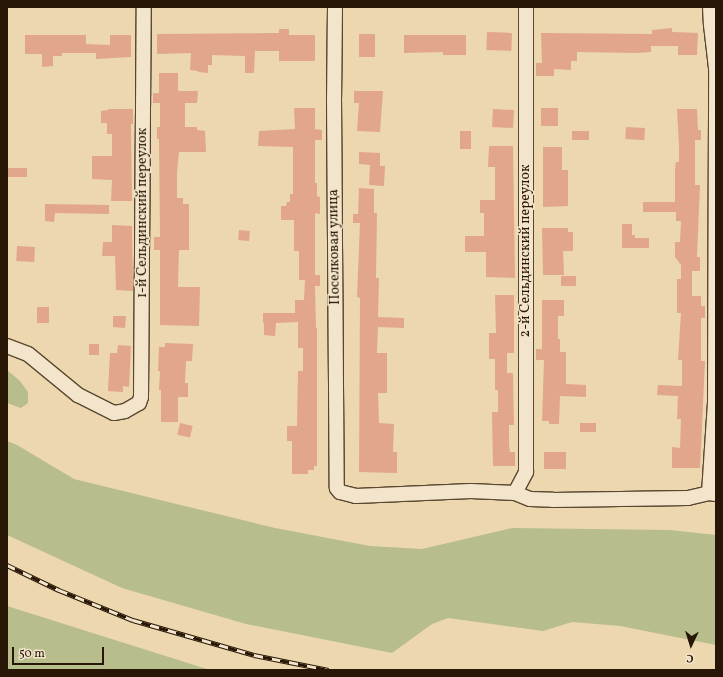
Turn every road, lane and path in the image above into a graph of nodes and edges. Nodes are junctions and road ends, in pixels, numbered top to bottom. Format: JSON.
{"nodes":[{"id":1,"x":144,"y":7,"type":"edge"},
{"id":2,"x":335,"y":7,"type":"edge"},
{"id":3,"x":526,"y":7,"type":"edge"},
{"id":4,"x":710,"y":7,"type":"edge"},
{"id":5,"x":716,"y":68,"type":"edge"},
{"id":6,"x":7,"y":346,"type":"edge"},
{"id":7,"x":514,"y":493,"type":"junction"},
{"id":8,"x":712,"y":494,"type":"edge"}],
"edges":[{"from":1,"to":6,"type":"street","name":"1-й Сельдинский переулок"},
{"from":2,"to":7,"type":"street","name":"Поселковая улица"},
{"from":3,"to":7,"type":"street","name":"2-й Сельдинский переулок"},
{"from":4,"to":5,"type":"street"},
{"from":5,"to":8,"type":"street"},
{"from":7,"to":8,"type":"street"}]}
